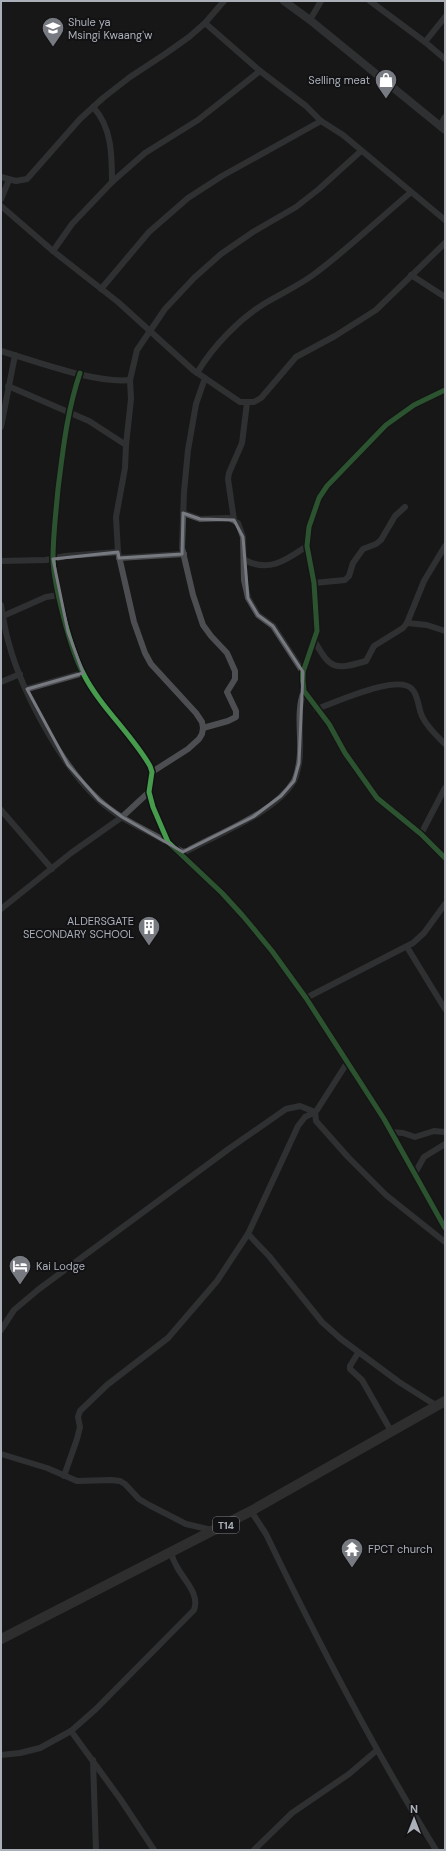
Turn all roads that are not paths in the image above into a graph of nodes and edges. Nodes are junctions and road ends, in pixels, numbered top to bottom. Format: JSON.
{"nodes":[{"id":1,"x":224,"y":1,"type":"edge"},
{"id":2,"x":284,"y":1,"type":"edge"},
{"id":3,"x":321,"y":1,"type":"edge"},
{"id":4,"x":370,"y":1,"type":"edge"},
{"id":5,"x":445,"y":17,"type":"edge"},
{"id":6,"x":310,"y":20,"type":"junction"},
{"id":7,"x":205,"y":23,"type":"junction"},
{"id":8,"x":425,"y":42,"type":"junction"},
{"id":9,"x":445,"y":59,"type":"edge"},
{"id":10,"x":260,"y":71,"type":"junction"},
{"id":11,"x":93,"y":107,"type":"junction"},
{"id":12,"x":445,"y":117,"type":"edge"},
{"id":13,"x":322,"y":121,"type":"junction"},
{"id":14,"x":442,"y":128,"type":"edge"},
{"id":15,"x":361,"y":151,"type":"junction"},
{"id":16,"x":1,"y":177,"type":"edge"},
{"id":17,"x":9,"y":180,"type":"junction"},
{"id":18,"x":112,"y":182,"type":"junction"},
{"id":19,"x":410,"y":193,"type":"junction"},
{"id":20,"x":1,"y":199,"type":"edge"},
{"id":21,"x":1,"y":206,"type":"edge"},
{"id":22,"x":445,"y":220,"type":"edge"},
{"id":23,"x":445,"y":243,"type":"edge"},
{"id":24,"x":53,"y":252,"type":"junction"},
{"id":25,"x":411,"y":275,"type":"junction"},
{"id":26,"x":101,"y":289,"type":"junction"},
{"id":27,"x":445,"y":297,"type":"edge"},
{"id":28,"x":148,"y":331,"type":"junction"},
{"id":29,"x":1,"y":351,"type":"edge"},
{"id":30,"x":15,"y":355,"type":"junction"},
{"id":31,"x":80,"y":373,"type":"junction"},
{"id":32,"x":197,"y":373,"type":"junction"},
{"id":33,"x":204,"y":378,"type":"junction"},
{"id":34,"x":130,"y":380,"type":"junction"},
{"id":35,"x":8,"y":386,"type":"junction"},
{"id":36,"x":445,"y":390,"type":"edge"},
{"id":37,"x":247,"y":403,"type":"junction"},
{"id":38,"x":70,"y":412,"type":"junction"},
{"id":39,"x":1,"y":426,"type":"edge"},
{"id":40,"x":126,"y":445,"type":"junction"},
{"id":41,"x":405,"y":507,"type":"dead end"},
{"id":42,"x":183,"y":513,"type":"junction"},
{"id":43,"x":234,"y":520,"type":"junction"},
{"id":44,"x":307,"y":546,"type":"junction"},
{"id":45,"x":445,"y":546,"type":"edge"},
{"id":46,"x":184,"y":554,"type":"junction"},
{"id":47,"x":118,"y":555,"type":"junction"},
{"id":48,"x":53,"y":559,"type":"junction"},
{"id":49,"x":245,"y":560,"type":"junction"},
{"id":50,"x":1,"y":561,"type":"edge"},
{"id":51,"x":314,"y":582,"type":"junction"},
{"id":52,"x":59,"y":595,"type":"junction"},
{"id":53,"x":1,"y":605,"type":"edge"},
{"id":54,"x":3,"y":616,"type":"junction"},
{"id":55,"x":407,"y":623,"type":"junction"},
{"id":56,"x":445,"y":631,"type":"edge"},
{"id":57,"x":315,"y":642,"type":"junction"},
{"id":58,"x":303,"y":672,"type":"junction"},
{"id":59,"x":83,"y":673,"type":"junction"},
{"id":60,"x":20,"y":674,"type":"junction"},
{"id":61,"x":1,"y":682,"type":"edge"},
{"id":62,"x":27,"y":689,"type":"junction"},
{"id":63,"x":304,"y":691,"type":"junction"},
{"id":64,"x":316,"y":709,"type":"junction"},
{"id":65,"x":203,"y":728,"type":"junction"},
{"id":66,"x":445,"y":744,"type":"edge"},
{"id":67,"x":152,"y":772,"type":"junction"},
{"id":68,"x":445,"y":788,"type":"edge"},
{"id":69,"x":149,"y":792,"type":"junction"},
{"id":70,"x":1,"y":810,"type":"edge"},
{"id":71,"x":122,"y":817,"type":"junction"},
{"id":72,"x":421,"y":834,"type":"junction"},
{"id":73,"x":168,"y":842,"type":"junction"},
{"id":74,"x":445,"y":858,"type":"edge"},
{"id":75,"x":52,"y":869,"type":"junction"},
{"id":76,"x":445,"y":904,"type":"edge"},
{"id":77,"x":1,"y":909,"type":"edge"},
{"id":78,"x":407,"y":948,"type":"junction"},
{"id":79,"x":306,"y":998,"type":"junction"},
{"id":80,"x":445,"y":1009,"type":"edge"},
{"id":81,"x":347,"y":1063,"type":"junction"},
{"id":82,"x":315,"y":1112,"type":"junction"},
{"id":83,"x":391,"y":1132,"type":"junction"},
{"id":84,"x":445,"y":1132,"type":"edge"},
{"id":85,"x":445,"y":1144,"type":"edge"},
{"id":86,"x":415,"y":1173,"type":"junction"},
{"id":87,"x":445,"y":1228,"type":"edge"},
{"id":88,"x":248,"y":1234,"type":"junction"},
{"id":89,"x":445,"y":1242,"type":"edge"},
{"id":90,"x":1,"y":1330,"type":"edge"},
{"id":91,"x":358,"y":1353,"type":"junction"},
{"id":92,"x":441,"y":1403,"type":"edge"},
{"id":93,"x":391,"y":1431,"type":"junction"},
{"id":94,"x":1,"y":1454,"type":"edge"},
{"id":95,"x":64,"y":1476,"type":"junction"},
{"id":96,"x":251,"y":1511,"type":"junction"},
{"id":97,"x":214,"y":1531,"type":"junction"},
{"id":98,"x":171,"y":1552,"type":"junction"},
{"id":99,"x":1,"y":1639,"type":"edge"},
{"id":100,"x":71,"y":1731,"type":"junction"},
{"id":101,"x":376,"y":1751,"type":"junction"},
{"id":102,"x":1,"y":1754,"type":"edge"},
{"id":103,"x":93,"y":1760,"type":"junction"},
{"id":104,"x":96,"y":1850,"type":"edge"},
{"id":105,"x":154,"y":1850,"type":"edge"},
{"id":106,"x":254,"y":1850,"type":"edge"},
{"id":107,"x":436,"y":1850,"type":"edge"}],
"edges":[{"from":1,"to":7,"type":"street"},
{"from":2,"to":6,"type":"street"},
{"from":3,"to":6,"type":"street"},
{"from":4,"to":8,"type":"street"},
{"from":5,"to":8,"type":"street"},
{"from":6,"to":14,"type":"street"},
{"from":7,"to":10,"type":"street"},
{"from":7,"to":11,"type":"street"},
{"from":8,"to":9,"type":"street"},
{"from":10,"to":13,"type":"street"},
{"from":10,"to":18,"type":"street"},
{"from":11,"to":17,"type":"street"},
{"from":11,"to":18,"type":"street"},
{"from":12,"to":14,"type":"street"},
{"from":13,"to":15,"type":"street"},
{"from":13,"to":26,"type":"street"},
{"from":15,"to":19,"type":"street"},
{"from":15,"to":28,"type":"street"},
{"from":16,"to":17,"type":"street"},
{"from":17,"to":20,"type":"street"},
{"from":18,"to":24,"type":"street"},
{"from":19,"to":22,"type":"street"},
{"from":19,"to":32,"type":"street"},
{"from":21,"to":24,"type":"street"},
{"from":23,"to":25,"type":"street"},
{"from":24,"to":26,"type":"street"},
{"from":25,"to":27,"type":"street"},
{"from":25,"to":37,"type":"street"},
{"from":26,"to":28,"type":"street"},
{"from":28,"to":32,"type":"street"},
{"from":28,"to":34,"type":"street"},
{"from":29,"to":30,"type":"street"},
{"from":30,"to":31,"type":"street"},
{"from":30,"to":35,"type":"street"},
{"from":31,"to":34,"type":"street"},
{"from":31,"to":38,"type":"street"},
{"from":32,"to":33,"type":"street"},
{"from":33,"to":37,"type":"street"},
{"from":33,"to":42,"type":"street"},
{"from":34,"to":40,"type":"street"},
{"from":35,"to":38,"type":"street"},
{"from":35,"to":39,"type":"street"},
{"from":36,"to":44,"type":"street"},
{"from":37,"to":43,"type":"street"},
{"from":38,"to":40,"type":"street"},
{"from":38,"to":48,"type":"street"},
{"from":40,"to":47,"type":"street"},
{"from":41,"to":51,"type":"street"},
{"from":42,"to":43,"type":"street"},
{"from":42,"to":46,"type":"street"},
{"from":43,"to":49,"type":"street"},
{"from":44,"to":49,"type":"street"},
{"from":44,"to":51,"type":"street"},
{"from":45,"to":55,"type":"street"},
{"from":46,"to":47,"type":"street"},
{"from":46,"to":65,"type":"street"},
{"from":47,"to":48,"type":"street"},
{"from":47,"to":65,"type":"street"},
{"from":48,"to":50,"type":"street"},
{"from":48,"to":52,"type":"street"},
{"from":49,"to":58,"type":"street"},
{"from":51,"to":57,"type":"street"},
{"from":52,"to":54,"type":"street"},
{"from":52,"to":59,"type":"street"},
{"from":53,"to":54,"type":"street"},
{"from":54,"to":60,"type":"street"},
{"from":55,"to":56,"type":"street"},
{"from":55,"to":57,"type":"street"},
{"from":57,"to":58,"type":"street"},
{"from":58,"to":63,"type":"street"},
{"from":59,"to":62,"type":"street"},
{"from":59,"to":67,"type":"street"},
{"from":60,"to":61,"type":"street"},
{"from":60,"to":62,"type":"street"},
{"from":62,"to":71,"type":"street"},
{"from":63,"to":64,"type":"street"},
{"from":63,"to":73,"type":"street"},
{"from":64,"to":66,"type":"street"},
{"from":64,"to":72,"type":"street"},
{"from":65,"to":67,"type":"street"},
{"from":67,"to":69,"type":"street"},
{"from":68,"to":72,"type":"street"},
{"from":69,"to":71,"type":"street"},
{"from":69,"to":73,"type":"street"},
{"from":70,"to":75,"type":"street"},
{"from":71,"to":73,"type":"street"},
{"from":71,"to":75,"type":"street"},
{"from":72,"to":74,"type":"street"},
{"from":73,"to":79,"type":"street"},
{"from":75,"to":77,"type":"street"},
{"from":76,"to":78,"type":"street"},
{"from":78,"to":79,"type":"street"},
{"from":78,"to":80,"type":"street"},
{"from":79,"to":81,"type":"street"},
{"from":81,"to":82,"type":"street"},
{"from":81,"to":83,"type":"street"},
{"from":82,"to":88,"type":"street"},
{"from":82,"to":89,"type":"street"},
{"from":82,"to":90,"type":"street"},
{"from":83,"to":84,"type":"street"},
{"from":83,"to":86,"type":"street"},
{"from":85,"to":86,"type":"street"},
{"from":86,"to":87,"type":"street"},
{"from":88,"to":91,"type":"street"},
{"from":88,"to":95,"type":"street"},
{"from":91,"to":92,"type":"street"},
{"from":91,"to":93,"type":"street"},
{"from":92,"to":93,"type":"highway","number":"T14"},
{"from":93,"to":96,"type":"highway","number":"T14"},
{"from":94,"to":95,"type":"street"},
{"from":95,"to":97,"type":"street"},
{"from":96,"to":97,"type":"highway","number":"T14"},
{"from":96,"to":101,"type":"street"},
{"from":97,"to":98,"type":"highway","number":"T14"},
{"from":98,"to":99,"type":"highway","number":"T14"},
{"from":98,"to":100,"type":"street"},
{"from":100,"to":102,"type":"street"},
{"from":100,"to":103,"type":"street"},
{"from":101,"to":106,"type":"street"},
{"from":101,"to":107,"type":"street"},
{"from":103,"to":104,"type":"street"},
{"from":103,"to":105,"type":"street"}]}
